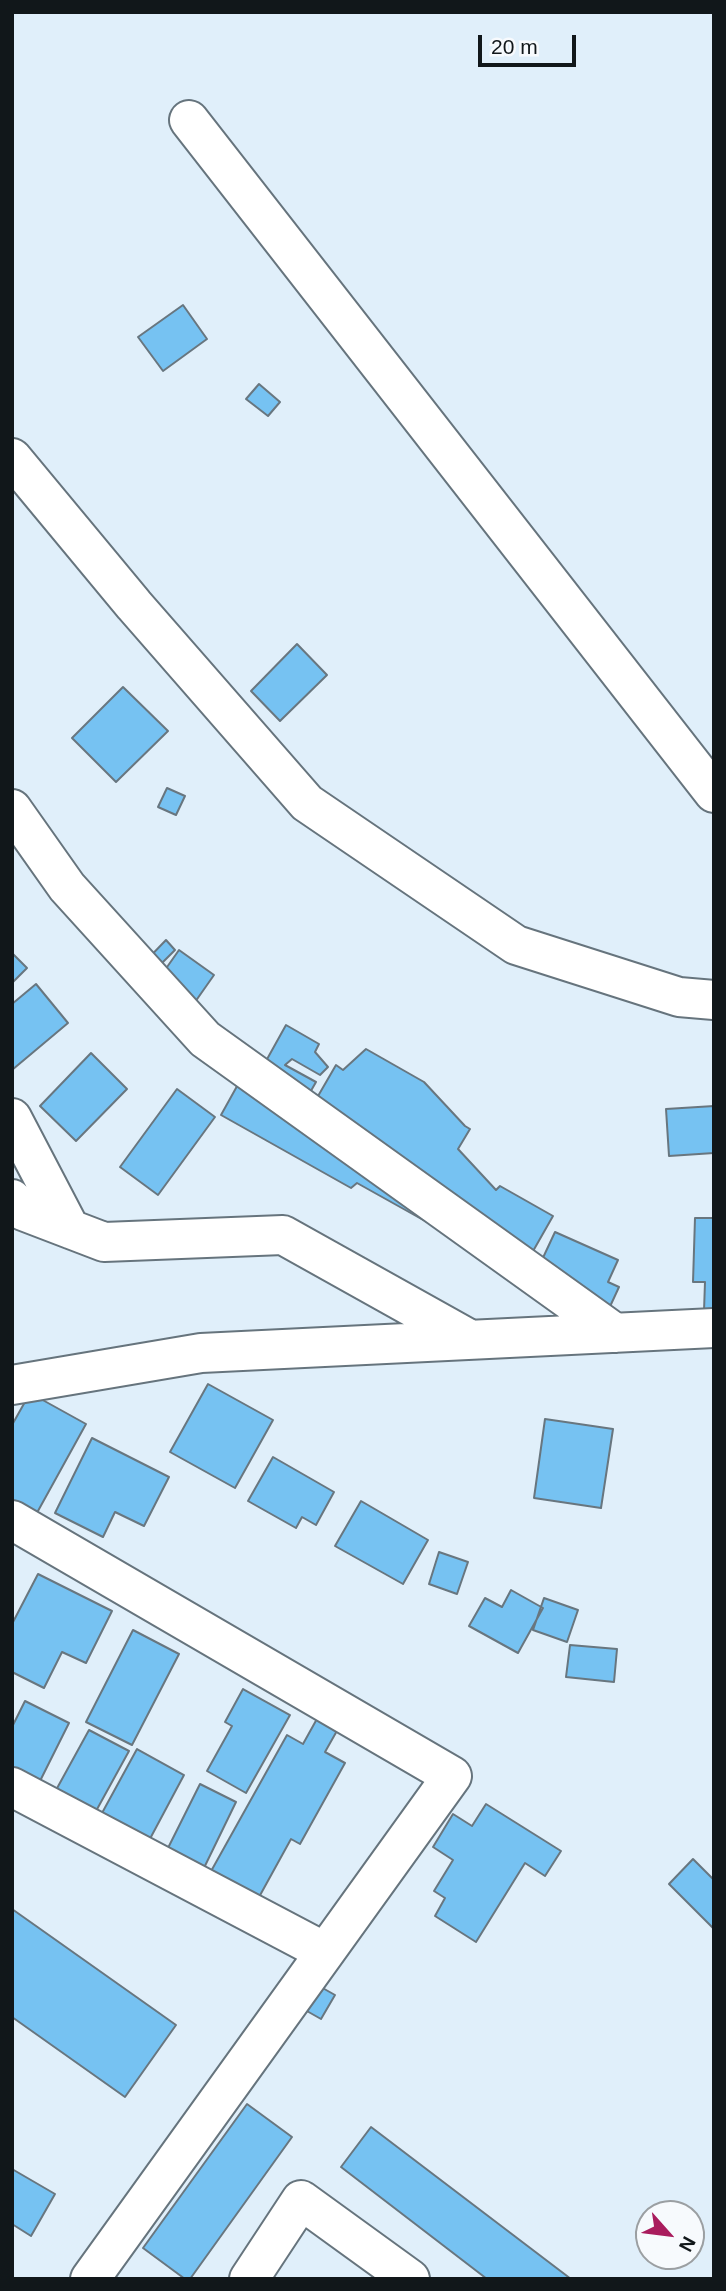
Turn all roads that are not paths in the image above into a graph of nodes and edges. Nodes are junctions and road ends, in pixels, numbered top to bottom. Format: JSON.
{"nodes":[{"id":1,"x":189,"y":120,"type":"dead end"},
{"id":2,"x":12,"y":458,"type":"edge"},
{"id":3,"x":714,"y":793,"type":"edge"},
{"id":4,"x":12,"y":809,"type":"edge"},
{"id":5,"x":714,"y":1000,"type":"edge"},
{"id":6,"x":12,"y":1118,"type":"edge"},
{"id":7,"x":12,"y":1199,"type":"edge"},
{"id":8,"x":70,"y":1229,"type":"junction"},
{"id":9,"x":714,"y":1328,"type":"edge"},
{"id":10,"x":615,"y":1333,"type":"junction"},
{"id":11,"x":471,"y":1340,"type":"junction"},
{"id":12,"x":12,"y":1385,"type":"edge"},
{"id":13,"x":12,"y":1520,"type":"edge"},
{"id":14,"x":12,"y":1787,"type":"edge"},
{"id":15,"x":325,"y":1952,"type":"junction"},
{"id":16,"x":90,"y":2279,"type":"edge"},
{"id":17,"x":249,"y":2279,"type":"edge"},
{"id":18,"x":410,"y":2279,"type":"edge"}],
"edges":[{"from":1,"to":3,"type":"street"},
{"from":2,"to":5,"type":"street"},
{"from":4,"to":10,"type":"street"},
{"from":6,"to":8,"type":"street"},
{"from":7,"to":8,"type":"street"},
{"from":8,"to":11,"type":"street"},
{"from":9,"to":10,"type":"street"},
{"from":10,"to":11,"type":"street"},
{"from":11,"to":12,"type":"street"},
{"from":13,"to":15,"type":"street"},
{"from":14,"to":15,"type":"street"},
{"from":15,"to":16,"type":"street"},
{"from":17,"to":18,"type":"street"}]}
